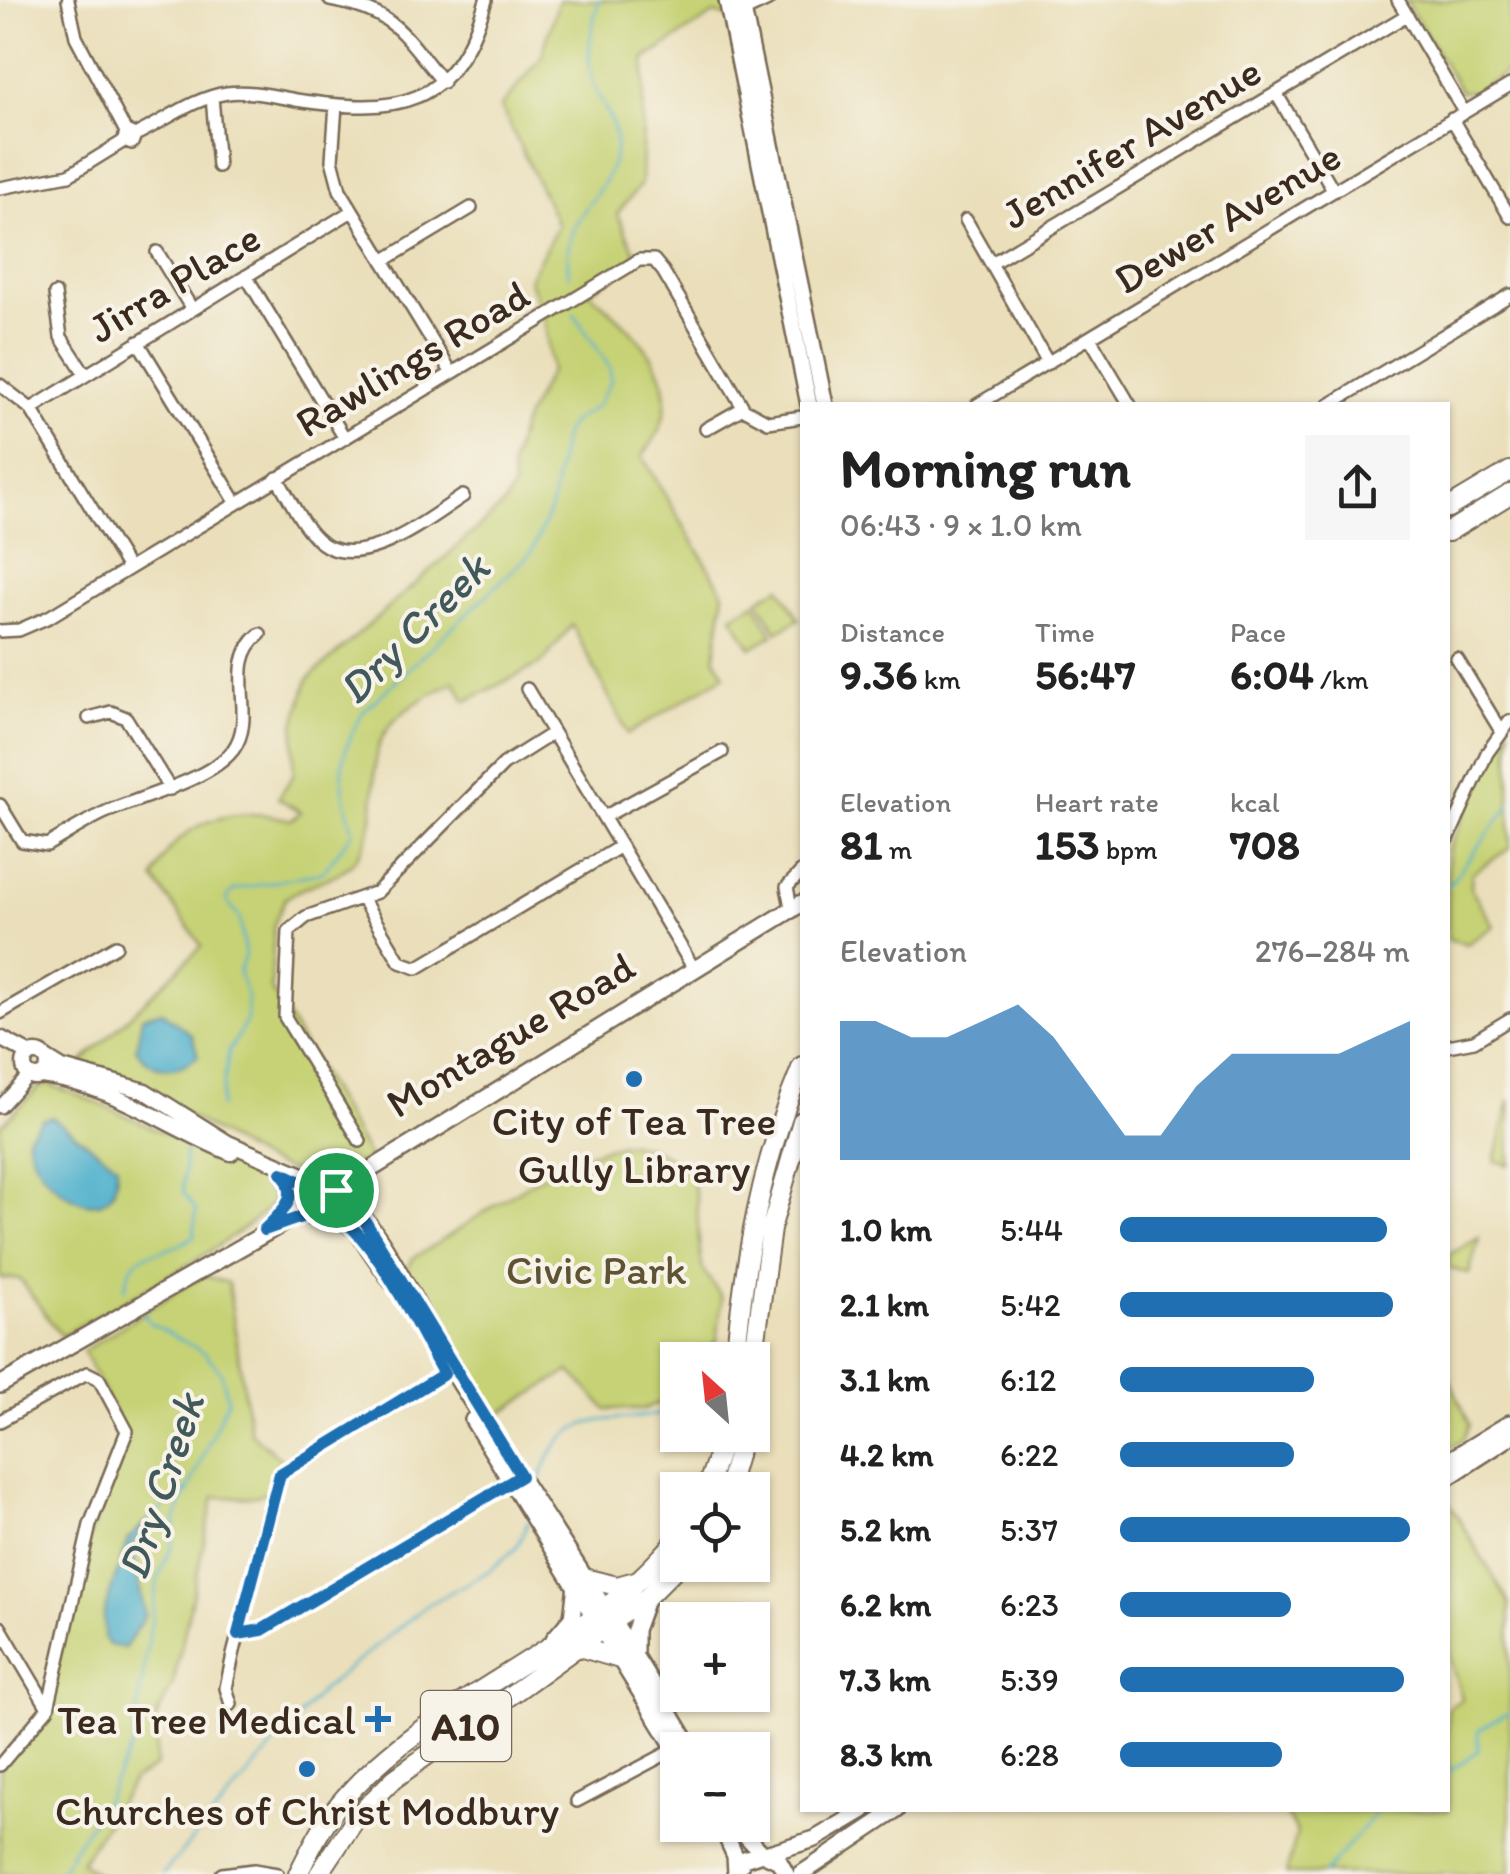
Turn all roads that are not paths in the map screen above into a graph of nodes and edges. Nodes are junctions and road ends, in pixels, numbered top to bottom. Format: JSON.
{"nodes":[{"id":1,"x":68,"y":0,"type":"edge"},
{"id":2,"x":330,"y":0,"type":"edge"},
{"id":3,"x":486,"y":0,"type":"edge"},
{"id":4,"x":728,"y":0,"type":"edge"},
{"id":5,"x":768,"y":0,"type":"edge"},
{"id":6,"x":1398,"y":0,"type":"edge"},
{"id":7,"x":739,"y":10,"type":"edge"},
{"id":8,"x":1407,"y":16,"type":"junction"},
{"id":9,"x":442,"y":82,"type":"junction"},
{"id":10,"x":1510,"y":85,"type":"edge"},
{"id":11,"x":1276,"y":93,"type":"junction"},
{"id":12,"x":212,"y":97,"type":"junction"},
{"id":13,"x":336,"y":105,"type":"junction"},
{"id":14,"x":1458,"y":116,"type":"junction"},
{"id":15,"x":129,"y":136,"type":"junction"},
{"id":16,"x":218,"y":166,"type":"dead end"},
{"id":17,"x":0,"y":188,"type":"edge"},
{"id":18,"x":1334,"y":192,"type":"junction"},
{"id":19,"x":471,"y":208,"type":"dead end"},
{"id":20,"x":352,"y":211,"type":"junction"},
{"id":21,"x":1510,"y":217,"type":"edge"},
{"id":22,"x":966,"y":220,"type":"dead end"},
{"id":23,"x":158,"y":252,"type":"dead end"},
{"id":24,"x":383,"y":262,"type":"junction"},
{"id":25,"x":992,"y":263,"type":"junction"},
{"id":26,"x":246,"y":276,"type":"junction"},
{"id":27,"x":54,"y":294,"type":"dead end"},
{"id":28,"x":1510,"y":296,"type":"edge"},
{"id":29,"x":192,"y":309,"type":"junction"},
{"id":30,"x":1090,"y":338,"type":"junction"},
{"id":31,"x":138,"y":342,"type":"junction"},
{"id":32,"x":1048,"y":363,"type":"junction"},
{"id":33,"x":451,"y":372,"type":"junction"},
{"id":34,"x":85,"y":374,"type":"junction"},
{"id":35,"x":0,"y":385,"type":"edge"},
{"id":36,"x":807,"y":402,"type":"edge"},
{"id":37,"x":824,"y":402,"type":"edge"},
{"id":38,"x":982,"y":402,"type":"edge"},
{"id":39,"x":1128,"y":402,"type":"edge"},
{"id":40,"x":1334,"y":402,"type":"edge"},
{"id":41,"x":743,"y":408,"type":"junction"},
{"id":42,"x":30,"y":409,"type":"junction"},
{"id":43,"x":800,"y":418,"type":"edge"},
{"id":44,"x":706,"y":429,"type":"dead end"},
{"id":45,"x":344,"y":437,"type":"junction"},
{"id":46,"x":277,"y":478,"type":"junction"},
{"id":47,"x":1508,"y":482,"type":"edge"},
{"id":48,"x":462,"y":496,"type":"dead end"},
{"id":49,"x":236,"y":502,"type":"junction"},
{"id":50,"x":1450,"y":507,"type":"edge"},
{"id":51,"x":1450,"y":530,"type":"edge"},
{"id":52,"x":128,"y":568,"type":"junction"},
{"id":53,"x":0,"y":631,"type":"edge"},
{"id":54,"x":260,"y":634,"type":"dead end"},
{"id":55,"x":1457,"y":659,"type":"dead end"},
{"id":56,"x":527,"y":690,"type":"dead end"},
{"id":57,"x":89,"y":718,"type":"dead end"},
{"id":58,"x":1505,"y":726,"type":"edge"},
{"id":59,"x":553,"y":733,"type":"junction"},
{"id":60,"x":722,"y":752,"type":"dead end"},
{"id":61,"x":170,"y":789,"type":"junction"},
{"id":62,"x":0,"y":806,"type":"edge"},
{"id":63,"x":604,"y":818,"type":"junction"},
{"id":64,"x":1450,"y":834,"type":"edge"},
{"id":65,"x":621,"y":846,"type":"junction"},
{"id":66,"x":800,"y":873,"type":"edge"},
{"id":67,"x":363,"y":900,"type":"junction"},
{"id":68,"x":799,"y":908,"type":"edge"},
{"id":69,"x":116,"y":946,"type":"dead end"},
{"id":70,"x":694,"y":969,"type":"junction"},
{"id":71,"x":0,"y":1012,"type":"edge"},
{"id":72,"x":1510,"y":1019,"type":"edge"},
{"id":73,"x":0,"y":1038,"type":"edge"},
{"id":74,"x":1450,"y":1046,"type":"edge"},
{"id":75,"x":0,"y":1049,"type":"edge"},
{"id":76,"x":31,"y":1067,"type":"junction"},
{"id":77,"x":800,"y":1071,"type":"edge"},
{"id":78,"x":0,"y":1108,"type":"edge"},
{"id":79,"x":800,"y":1128,"type":"edge"},
{"id":80,"x":360,"y":1141,"type":"dead end"},
{"id":81,"x":282,"y":1173,"type":"junction"},
{"id":82,"x":328,"y":1190,"type":"junction"},
{"id":83,"x":264,"y":1230,"type":"junction"},
{"id":84,"x":392,"y":1282,"type":"junction"},
{"id":85,"x":737,"y":1342,"type":"edge"},
{"id":86,"x":756,"y":1342,"type":"edge"},
{"id":87,"x":448,"y":1372,"type":"junction"},
{"id":88,"x":0,"y":1385,"type":"edge"},
{"id":89,"x":0,"y":1421,"type":"edge"},
{"id":90,"x":1510,"y":1423,"type":"edge"},
{"id":91,"x":1510,"y":1437,"type":"edge"},
{"id":92,"x":1450,"y":1460,"type":"edge"},
{"id":93,"x":1450,"y":1476,"type":"edge"},
{"id":94,"x":516,"y":1479,"type":"junction"},
{"id":95,"x":660,"y":1564,"type":"edge"},
{"id":96,"x":660,"y":1577,"type":"edge"},
{"id":97,"x":582,"y":1582,"type":"junction"},
{"id":98,"x":643,"y":1588,"type":"junction"},
{"id":99,"x":604,"y":1618,"type":"junction"},
{"id":100,"x":0,"y":1627,"type":"edge"},
{"id":101,"x":238,"y":1634,"type":"junction"},
{"id":102,"x":580,"y":1647,"type":"junction"},
{"id":103,"x":545,"y":1649,"type":"junction"},
{"id":104,"x":628,"y":1658,"type":"junction"},
{"id":105,"x":231,"y":1704,"type":"dead end"},
{"id":106,"x":48,"y":1708,"type":"junction"},
{"id":107,"x":669,"y":1732,"type":"edge"},
{"id":108,"x":660,"y":1758,"type":"edge"},
{"id":109,"x":0,"y":1766,"type":"edge"},
{"id":110,"x":576,"y":1801,"type":"dead end"},
{"id":111,"x":861,"y":1812,"type":"edge"},
{"id":112,"x":894,"y":1812,"type":"edge"},
{"id":113,"x":358,"y":1814,"type":"junction"},
{"id":114,"x":729,"y":1842,"type":"edge"},
{"id":115,"x":752,"y":1842,"type":"edge"},
{"id":116,"x":310,"y":1849,"type":"junction"},
{"id":117,"x":763,"y":1854,"type":"junction"},
{"id":118,"x":735,"y":1873,"type":"edge"},
{"id":119,"x":222,"y":1874,"type":"edge"},
{"id":120,"x":278,"y":1874,"type":"edge"},
{"id":121,"x":298,"y":1874,"type":"edge"},
{"id":122,"x":319,"y":1874,"type":"edge"},
{"id":123,"x":786,"y":1874,"type":"edge"},
{"id":124,"x":801,"y":1874,"type":"edge"}],
"edges":[{"from":1,"to":15,"type":"street"},
{"from":2,"to":9,"type":"street"},
{"from":3,"to":9,"type":"street"},
{"from":4,"to":7,"type":"main road"},
{"from":5,"to":7,"type":"street"},
{"from":6,"to":8,"type":"street"},
{"from":7,"to":36,"type":"main road"},
{"from":7,"to":37,"type":"main road"},
{"from":8,"to":11,"type":"street","name":"Jennifer Avenue"},
{"from":8,"to":14,"type":"street"},
{"from":9,"to":13,"type":"street"},
{"from":10,"to":14,"type":"street","name":"Dewer Avenue"},
{"from":11,"to":18,"type":"street"},
{"from":11,"to":25,"type":"street","name":"Jennifer Avenue"},
{"from":12,"to":13,"type":"street"},
{"from":12,"to":15,"type":"street"},
{"from":12,"to":16,"type":"street"},
{"from":13,"to":20,"type":"street"},
{"from":14,"to":18,"type":"street","name":"Dewer Avenue"},
{"from":14,"to":21,"type":"street"},
{"from":15,"to":17,"type":"street"},
{"from":18,"to":30,"type":"street","name":"Dewer Avenue"},
{"from":19,"to":24,"type":"street"},
{"from":20,"to":24,"type":"street"},
{"from":20,"to":26,"type":"street","name":"Jirra Place"},
{"from":22,"to":25,"type":"street"},
{"from":23,"to":29,"type":"street"},
{"from":24,"to":33,"type":"street"},
{"from":25,"to":32,"type":"street"},
{"from":26,"to":29,"type":"street","name":"Jirra Place"},
{"from":26,"to":45,"type":"street"},
{"from":27,"to":34,"type":"street"},
{"from":28,"to":40,"type":"street"},
{"from":29,"to":31,"type":"street","name":"Jirra Place"},
{"from":30,"to":32,"type":"street","name":"Dewer Avenue"},
{"from":30,"to":39,"type":"street"},
{"from":31,"to":34,"type":"street","name":"Jirra Place"},
{"from":31,"to":49,"type":"street"},
{"from":32,"to":38,"type":"street","name":"Dewer Avenue"},
{"from":33,"to":41,"type":"street","name":"Rawlings Road"},
{"from":33,"to":45,"type":"street","name":"Rawlings Road"},
{"from":34,"to":42,"type":"street","name":"Jirra Place"},
{"from":35,"to":42,"type":"street"},
{"from":41,"to":43,"type":"street"},
{"from":41,"to":44,"type":"street"},
{"from":42,"to":52,"type":"street"},
{"from":45,"to":46,"type":"street","name":"Rawlings Road"},
{"from":46,"to":48,"type":"street"},
{"from":46,"to":49,"type":"street","name":"Rawlings Road"},
{"from":47,"to":50,"type":"main road"},
{"from":47,"to":51,"type":"main road"},
{"from":49,"to":52,"type":"street","name":"Rawlings Road"},
{"from":52,"to":53,"type":"street","name":"Rawlings Road"},
{"from":54,"to":61,"type":"street"},
{"from":55,"to":58,"type":"street"},
{"from":56,"to":59,"type":"street"},
{"from":57,"to":61,"type":"street"},
{"from":58,"to":64,"type":"street"},
{"from":59,"to":63,"type":"street"},
{"from":59,"to":67,"type":"street"},
{"from":60,"to":63,"type":"street"},
{"from":61,"to":62,"type":"street"},
{"from":63,"to":65,"type":"street"},
{"from":65,"to":67,"type":"street"},
{"from":65,"to":70,"type":"street"},
{"from":66,"to":68,"type":"street"},
{"from":67,"to":80,"type":"street"},
{"from":68,"to":70,"type":"main road","name":"Montague Road"},
{"from":69,"to":71,"type":"street"},
{"from":70,"to":82,"type":"main road","name":"Montague Road"},
{"from":72,"to":74,"type":"street"},
{"from":73,"to":76,"type":"street"},
{"from":75,"to":76,"type":"street"},
{"from":76,"to":78,"type":"street"},
{"from":76,"to":81,"type":"street"},
{"from":76,"to":82,"type":"street"},
{"from":77,"to":85,"type":"main road"},
{"from":79,"to":86,"type":"main road"},
{"from":81,"to":82,"type":"street"},
{"from":81,"to":83,"type":"street"},
{"from":82,"to":83,"type":"main road","name":"Montague Road"},
{"from":82,"to":84,"type":"main road"},
{"from":82,"to":87,"type":"main road"},
{"from":83,"to":84,"type":"main road"},
{"from":83,"to":88,"type":"main road","name":"Montague Road"},
{"from":84,"to":87,"type":"main road"},
{"from":87,"to":94,"type":"main road"},
{"from":87,"to":101,"type":"street"},
{"from":89,"to":106,"type":"street"},
{"from":90,"to":92,"type":"main road"},
{"from":91,"to":93,"type":"main road"},
{"from":94,"to":97,"type":"main road"},
{"from":94,"to":101,"type":"street"},
{"from":95,"to":98,"type":"main road","number":"A10"},
{"from":96,"to":98,"type":"main road","number":"A10"},
{"from":97,"to":98,"type":"main road"},
{"from":97,"to":99,"type":"main road"},
{"from":97,"to":103,"type":"main road"},
{"from":98,"to":99,"type":"main road","number":"A10"},
{"from":98,"to":104,"type":"main road"},
{"from":99,"to":102,"type":"main road","number":"A10"},
{"from":99,"to":103,"type":"main road","number":"A10"},
{"from":99,"to":104,"type":"main road"},
{"from":100,"to":106,"type":"street"},
{"from":101,"to":105,"type":"street"},
{"from":102,"to":104,"type":"main road"},
{"from":102,"to":113,"type":"main road","number":"A10"},
{"from":103,"to":116,"type":"main road","number":"A10"},
{"from":104,"to":107,"type":"main road"},
{"from":106,"to":109,"type":"street"},
{"from":108,"to":110,"type":"street"},
{"from":111,"to":117,"type":"main road"},
{"from":112,"to":124,"type":"main road"},
{"from":113,"to":116,"type":"main road"},
{"from":113,"to":122,"type":"main road","number":"A10"},
{"from":114,"to":118,"type":"main road"},
{"from":115,"to":117,"type":"main road"},
{"from":116,"to":121,"type":"main road","number":"A10"},
{"from":117,"to":118,"type":"main road"},
{"from":117,"to":123,"type":"main road"},
{"from":119,"to":120,"type":"street"}]}
